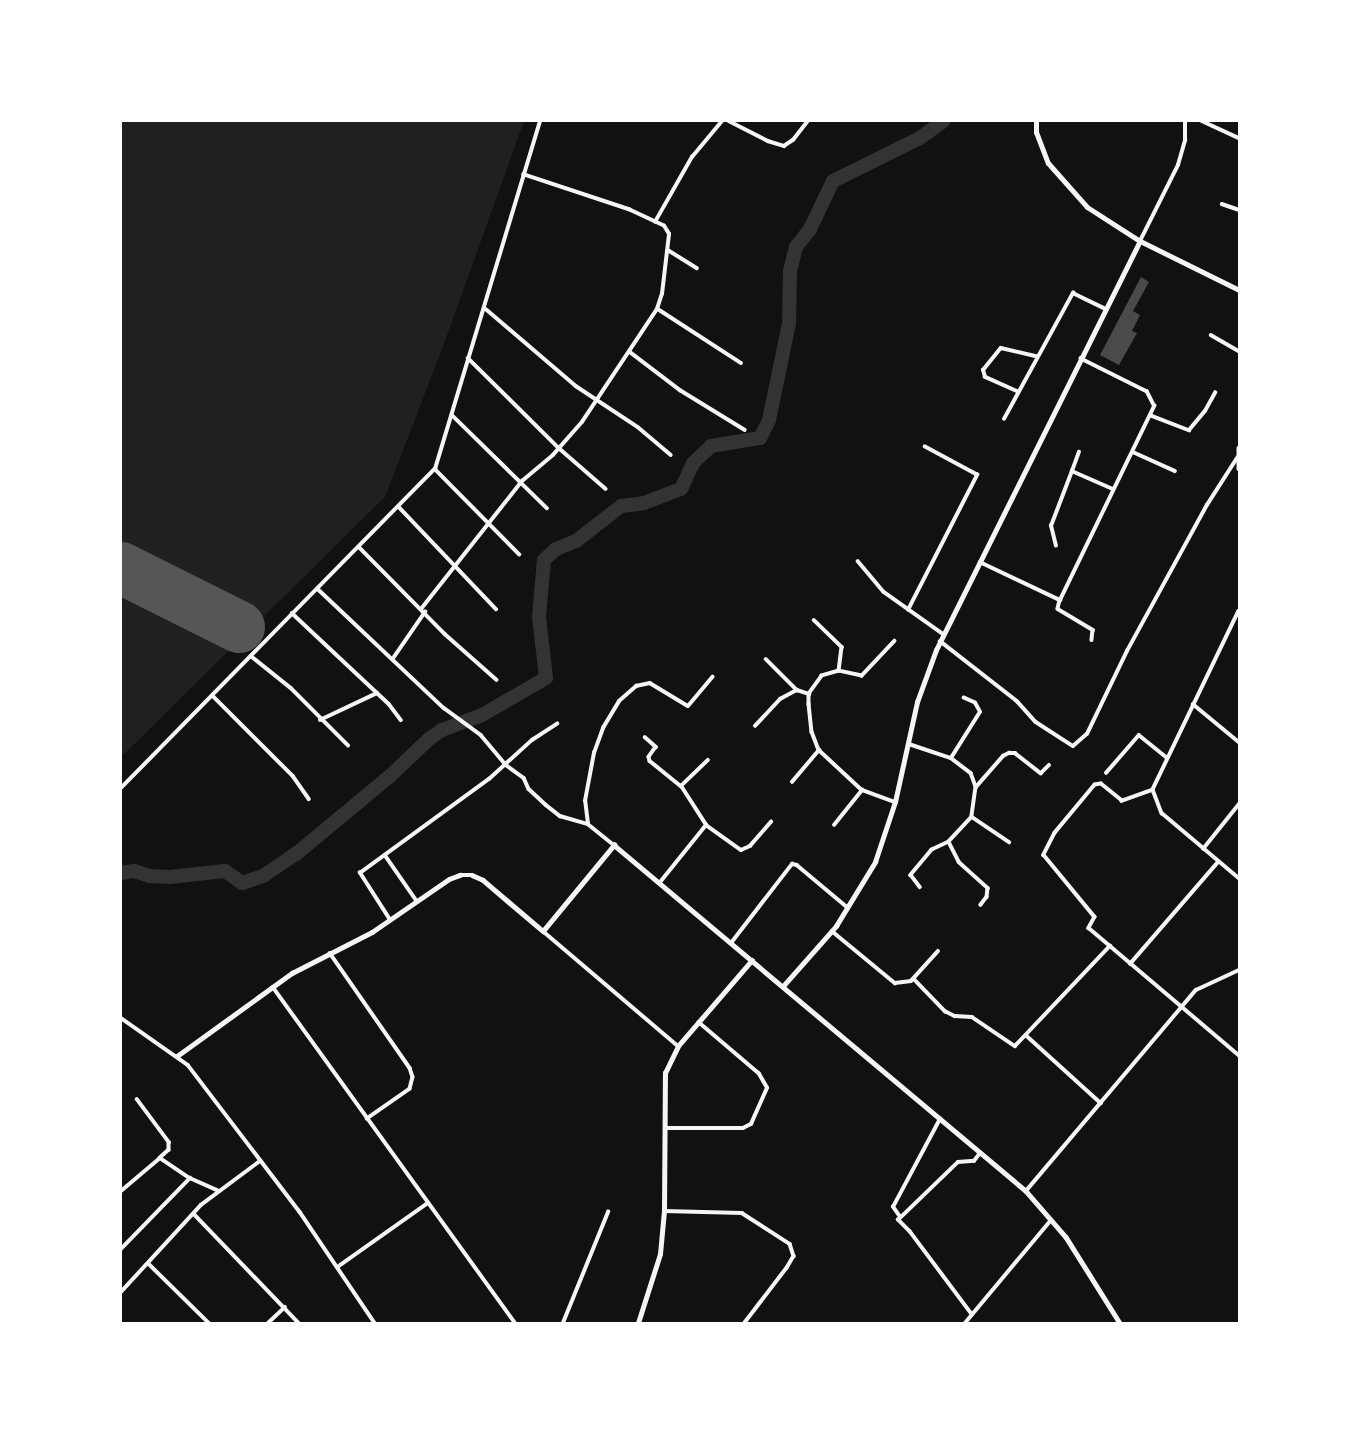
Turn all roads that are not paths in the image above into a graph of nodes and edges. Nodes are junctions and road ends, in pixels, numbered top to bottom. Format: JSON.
{"nodes":[{"id":1,"x":540,"y":121,"type":"edge"},
{"id":2,"x":722,"y":121,"type":"edge"},
{"id":3,"x":729,"y":121,"type":"edge"},
{"id":4,"x":808,"y":121,"type":"edge"},
{"id":5,"x":1036,"y":121,"type":"edge"},
{"id":6,"x":1185,"y":121,"type":"edge"},
{"id":7,"x":1202,"y":121,"type":"edge"},
{"id":8,"x":1239,"y":138,"type":"edge"},
{"id":9,"x":524,"y":175,"type":"junction"},
{"id":10,"x":1222,"y":204,"type":"dead end"},
{"id":11,"x":1239,"y":210,"type":"edge"},
{"id":12,"x":655,"y":222,"type":"junction"},
{"id":13,"x":1140,"y":241,"type":"junction"},
{"id":14,"x":668,"y":250,"type":"junction"},
{"id":15,"x":697,"y":268,"type":"dead end"},
{"id":16,"x":1239,"y":290,"type":"edge"},
{"id":17,"x":486,"y":309,"type":"junction"},
{"id":18,"x":657,"y":309,"type":"junction"},
{"id":19,"x":1106,"y":309,"type":"junction"},
{"id":20,"x":1211,"y":335,"type":"dead end"},
{"id":21,"x":1239,"y":351,"type":"edge"},
{"id":22,"x":629,"y":352,"type":"junction"},
{"id":23,"x":1036,"y":356,"type":"junction"},
{"id":24,"x":468,"y":358,"type":"junction"},
{"id":25,"x":1081,"y":359,"type":"junction"},
{"id":26,"x":741,"y":363,"type":"dead end"},
{"id":27,"x":1018,"y":392,"type":"junction"},
{"id":28,"x":1215,"y":393,"type":"dead end"},
{"id":29,"x":597,"y":400,"type":"junction"},
{"id":30,"x":452,"y":415,"type":"junction"},
{"id":31,"x":1152,"y":415,"type":"junction"},
{"id":32,"x":1004,"y":419,"type":"dead end"},
{"id":33,"x":745,"y":430,"type":"dead end"},
{"id":34,"x":925,"y":447,"type":"dead end"},
{"id":35,"x":559,"y":448,"type":"junction"},
{"id":36,"x":1239,"y":449,"type":"edge"},
{"id":37,"x":1079,"y":452,"type":"dead end"},
{"id":38,"x":1133,"y":452,"type":"junction"},
{"id":39,"x":671,"y":456,"type":"dead end"},
{"id":40,"x":1237,"y":458,"type":"junction"},
{"id":41,"x":1239,"y":469,"type":"edge"},
{"id":42,"x":435,"y":470,"type":"junction"},
{"id":43,"x":1072,"y":471,"type":"junction"},
{"id":44,"x":1175,"y":471,"type":"dead end"},
{"id":45,"x":522,"y":481,"type":"junction"},
{"id":46,"x":606,"y":489,"type":"dead end"},
{"id":47,"x":1113,"y":489,"type":"junction"},
{"id":48,"x":399,"y":507,"type":"junction"},
{"id":49,"x":547,"y":508,"type":"dead end"},
{"id":50,"x":489,"y":523,"type":"junction"},
{"id":51,"x":1056,"y":545,"type":"dead end"},
{"id":52,"x":359,"y":547,"type":"junction"},
{"id":53,"x":519,"y":554,"type":"dead end"},
{"id":54,"x":858,"y":561,"type":"dead end"},
{"id":55,"x":980,"y":562,"type":"junction"},
{"id":56,"x":455,"y":568,"type":"junction"},
{"id":57,"x":318,"y":589,"type":"junction"},
{"id":58,"x":1060,"y":600,"type":"junction"},
{"id":59,"x":496,"y":609,"type":"dead end"},
{"id":60,"x":908,"y":610,"type":"junction"},
{"id":61,"x":423,"y":611,"type":"junction"},
{"id":62,"x":1239,"y":611,"type":"edge"},
{"id":63,"x":292,"y":613,"type":"junction"},
{"id":64,"x":814,"y":620,"type":"dead end"},
{"id":65,"x":944,"y":635,"type":"junction"},
{"id":66,"x":1092,"y":640,"type":"dead end"},
{"id":67,"x":895,"y":641,"type":"dead end"},
{"id":68,"x":940,"y":641,"type":"junction"},
{"id":69,"x":251,"y":656,"type":"junction"},
{"id":70,"x":393,"y":657,"type":"junction"},
{"id":71,"x":766,"y":659,"type":"dead end"},
{"id":72,"x":839,"y":671,"type":"junction"},
{"id":73,"x":712,"y":677,"type":"dead end"},
{"id":74,"x":497,"y":680,"type":"dead end"},
{"id":75,"x":797,"y":690,"type":"junction"},
{"id":76,"x":377,"y":693,"type":"junction"},
{"id":77,"x":809,"y":694,"type":"junction"},
{"id":78,"x":213,"y":696,"type":"junction"},
{"id":79,"x":964,"y":698,"type":"dead end"},
{"id":80,"x":1193,"y":704,"type":"junction"},
{"id":81,"x":320,"y":720,"type":"junction"},
{"id":82,"x":401,"y":720,"type":"dead end"},
{"id":83,"x":557,"y":724,"type":"dead end"},
{"id":84,"x":755,"y":726,"type":"dead end"},
{"id":85,"x":645,"y":737,"type":"dead end"},
{"id":86,"x":1239,"y":742,"type":"edge"},
{"id":87,"x":909,"y":744,"type":"junction"},
{"id":88,"x":348,"y":745,"type":"dead end"},
{"id":89,"x":819,"y":750,"type":"junction"},
{"id":90,"x":1167,"y":757,"type":"junction"},
{"id":91,"x":951,"y":758,"type":"junction"},
{"id":92,"x":708,"y":760,"type":"dead end"},
{"id":93,"x":506,"y":765,"type":"junction"},
{"id":94,"x":1049,"y":765,"type":"dead end"},
{"id":95,"x":1106,"y":773,"type":"dead end"},
{"id":96,"x":792,"y":782,"type":"dead end"},
{"id":97,"x":681,"y":786,"type":"junction"},
{"id":98,"x":976,"y":787,"type":"junction"},
{"id":99,"x":121,"y":788,"type":"edge"},
{"id":100,"x":862,"y":790,"type":"junction"},
{"id":101,"x":1153,"y":790,"type":"junction"},
{"id":102,"x":309,"y":799,"type":"dead end"},
{"id":103,"x":895,"y":802,"type":"junction"},
{"id":104,"x":1239,"y":804,"type":"edge"},
{"id":105,"x":972,"y":817,"type":"junction"},
{"id":106,"x":771,"y":822,"type":"dead end"},
{"id":107,"x":588,"y":824,"type":"junction"},
{"id":108,"x":706,"y":825,"type":"junction"},
{"id":109,"x":834,"y":825,"type":"dead end"},
{"id":110,"x":949,"y":842,"type":"junction"},
{"id":111,"x":1009,"y":842,"type":"dead end"},
{"id":112,"x":614,"y":845,"type":"junction"},
{"id":113,"x":1203,"y":849,"type":"junction"},
{"id":114,"x":385,"y":855,"type":"junction"},
{"id":115,"x":1218,"y":861,"type":"junction"},
{"id":116,"x":1239,"y":878,"type":"edge"},
{"id":117,"x":661,"y":881,"type":"junction"},
{"id":118,"x":920,"y":887,"type":"dead end"},
{"id":119,"x":417,"y":901,"type":"junction"},
{"id":120,"x":981,"y":905,"type":"dead end"},
{"id":121,"x":849,"y":908,"type":"junction"},
{"id":122,"x":390,"y":920,"type":"junction"},
{"id":123,"x":543,"y":931,"type":"junction"},
{"id":124,"x":832,"y":931,"type":"junction"},
{"id":125,"x":731,"y":943,"type":"junction"},
{"id":126,"x":1110,"y":946,"type":"junction"},
{"id":127,"x":938,"y":951,"type":"dead end"},
{"id":128,"x":329,"y":952,"type":"junction"},
{"id":129,"x":752,"y":960,"type":"junction"},
{"id":130,"x":1130,"y":964,"type":"junction"},
{"id":131,"x":1239,"y":970,"type":"edge"},
{"id":132,"x":914,"y":979,"type":"junction"},
{"id":133,"x":784,"y":985,"type":"junction"},
{"id":134,"x":272,"y":986,"type":"junction"},
{"id":135,"x":1180,"y":1008,"type":"junction"},
{"id":136,"x":121,"y":1018,"type":"edge"},
{"id":137,"x":699,"y":1023,"type":"junction"},
{"id":138,"x":1027,"y":1036,"type":"junction"},
{"id":139,"x":678,"y":1046,"type":"junction"},
{"id":140,"x":1239,"y":1055,"type":"edge"},
{"id":141,"x":177,"y":1056,"type":"junction"},
{"id":142,"x":137,"y":1099,"type":"dead end"},
{"id":143,"x":1101,"y":1103,"type":"junction"},
{"id":144,"x":940,"y":1118,"type":"junction"},
{"id":145,"x":367,"y":1119,"type":"junction"},
{"id":146,"x":664,"y":1128,"type":"junction"},
{"id":147,"x":981,"y":1153,"type":"junction"},
{"id":148,"x":160,"y":1158,"type":"junction"},
{"id":149,"x":260,"y":1161,"type":"junction"},
{"id":150,"x":190,"y":1178,"type":"junction"},
{"id":151,"x":121,"y":1191,"type":"edge"},
{"id":152,"x":218,"y":1191,"type":"junction"},
{"id":153,"x":1026,"y":1191,"type":"junction"},
{"id":154,"x":428,"y":1203,"type":"junction"},
{"id":155,"x":664,"y":1211,"type":"junction"},
{"id":156,"x":608,"y":1212,"type":"dead end"},
{"id":157,"x":194,"y":1214,"type":"junction"},
{"id":158,"x":900,"y":1217,"type":"junction"},
{"id":159,"x":1052,"y":1220,"type":"junction"},
{"id":160,"x":121,"y":1249,"type":"edge"},
{"id":161,"x":149,"y":1264,"type":"junction"},
{"id":162,"x":339,"y":1266,"type":"junction"},
{"id":163,"x":121,"y":1293,"type":"edge"},
{"id":164,"x":285,"y":1307,"type":"junction"},
{"id":165,"x":972,"y":1315,"type":"junction"},
{"id":166,"x":209,"y":1323,"type":"edge"},
{"id":167,"x":268,"y":1323,"type":"edge"},
{"id":168,"x":299,"y":1323,"type":"edge"},
{"id":169,"x":375,"y":1323,"type":"edge"},
{"id":170,"x":515,"y":1323,"type":"edge"},
{"id":171,"x":563,"y":1323,"type":"edge"},
{"id":172,"x":638,"y":1323,"type":"edge"},
{"id":173,"x":745,"y":1323,"type":"edge"},
{"id":174,"x":965,"y":1323,"type":"edge"},
{"id":175,"x":1120,"y":1323,"type":"edge"}],
"edges":[{"from":1,"to":9,"type":"street"},
{"from":2,"to":12,"type":"street"},
{"from":3,"to":4,"type":"street"},
{"from":5,"to":13,"type":"main road"},
{"from":6,"to":13,"type":"street"},
{"from":7,"to":8,"type":"street"},
{"from":9,"to":12,"type":"street"},
{"from":9,"to":17,"type":"street"},
{"from":10,"to":11,"type":"street"},
{"from":12,"to":14,"type":"street"},
{"from":13,"to":16,"type":"main road"},
{"from":13,"to":19,"type":"street"},
{"from":14,"to":15,"type":"street"},
{"from":14,"to":18,"type":"street"},
{"from":17,"to":24,"type":"street"},
{"from":17,"to":29,"type":"street"},
{"from":18,"to":22,"type":"street"},
{"from":18,"to":26,"type":"street"},
{"from":19,"to":23,"type":"street"},
{"from":19,"to":25,"type":"street"},
{"from":20,"to":21,"type":"street"},
{"from":22,"to":29,"type":"street"},
{"from":22,"to":33,"type":"street"},
{"from":23,"to":27,"type":"street"},
{"from":23,"to":27,"type":"street"},
{"from":24,"to":30,"type":"street"},
{"from":24,"to":35,"type":"street"},
{"from":25,"to":31,"type":"street"},
{"from":25,"to":55,"type":"street"},
{"from":27,"to":32,"type":"street"},
{"from":28,"to":31,"type":"street"},
{"from":29,"to":35,"type":"street"},
{"from":29,"to":39,"type":"street"},
{"from":30,"to":42,"type":"street"},
{"from":30,"to":45,"type":"street"},
{"from":31,"to":38,"type":"street"},
{"from":34,"to":60,"type":"street"},
{"from":35,"to":45,"type":"street"},
{"from":35,"to":46,"type":"street"},
{"from":36,"to":40,"type":"street"},
{"from":37,"to":43,"type":"street"},
{"from":38,"to":44,"type":"street"},
{"from":38,"to":47,"type":"street"},
{"from":40,"to":41,"type":"street"},
{"from":40,"to":68,"type":"street"},
{"from":42,"to":48,"type":"street"},
{"from":42,"to":50,"type":"street"},
{"from":43,"to":47,"type":"street"},
{"from":43,"to":51,"type":"street"},
{"from":45,"to":49,"type":"street"},
{"from":45,"to":50,"type":"street"},
{"from":47,"to":58,"type":"street"},
{"from":48,"to":52,"type":"street"},
{"from":48,"to":56,"type":"street"},
{"from":50,"to":53,"type":"street"},
{"from":50,"to":56,"type":"street"},
{"from":52,"to":57,"type":"street"},
{"from":52,"to":61,"type":"street"},
{"from":54,"to":60,"type":"street"},
{"from":55,"to":58,"type":"street"},
{"from":55,"to":65,"type":"street"},
{"from":56,"to":59,"type":"street"},
{"from":56,"to":61,"type":"street"},
{"from":57,"to":63,"type":"street"},
{"from":57,"to":70,"type":"street"},
{"from":58,"to":66,"type":"street"},
{"from":60,"to":65,"type":"street"},
{"from":61,"to":70,"type":"street"},
{"from":61,"to":74,"type":"street"},
{"from":62,"to":80,"type":"street"},
{"from":63,"to":69,"type":"street"},
{"from":63,"to":76,"type":"street"},
{"from":64,"to":72,"type":"street"},
{"from":65,"to":68,"type":"street"},
{"from":67,"to":72,"type":"street"},
{"from":68,"to":87,"type":"street"},
{"from":69,"to":78,"type":"street"},
{"from":69,"to":81,"type":"street"},
{"from":70,"to":93,"type":"street"},
{"from":71,"to":75,"type":"street"},
{"from":72,"to":77,"type":"street"},
{"from":73,"to":107,"type":"street"},
{"from":75,"to":77,"type":"street"},
{"from":75,"to":84,"type":"street"},
{"from":76,"to":81,"type":"street"},
{"from":76,"to":82,"type":"street"},
{"from":77,"to":89,"type":"street"},
{"from":78,"to":99,"type":"street"},
{"from":78,"to":102,"type":"street"},
{"from":79,"to":91,"type":"street"},
{"from":80,"to":86,"type":"street"},
{"from":80,"to":90,"type":"street"},
{"from":81,"to":88,"type":"street"},
{"from":83,"to":93,"type":"street"},
{"from":85,"to":97,"type":"street"},
{"from":87,"to":91,"type":"street"},
{"from":87,"to":103,"type":"street"},
{"from":89,"to":96,"type":"street"},
{"from":89,"to":100,"type":"street"},
{"from":90,"to":95,"type":"street"},
{"from":90,"to":101,"type":"street"},
{"from":91,"to":98,"type":"street"},
{"from":92,"to":97,"type":"street"},
{"from":93,"to":107,"type":"street"},
{"from":93,"to":114,"type":"street"},
{"from":94,"to":98,"type":"street"},
{"from":97,"to":108,"type":"street"},
{"from":98,"to":105,"type":"street"},
{"from":100,"to":103,"type":"street"},
{"from":100,"to":109,"type":"street"},
{"from":101,"to":113,"type":"street"},
{"from":101,"to":126,"type":"street"},
{"from":103,"to":121,"type":"street"},
{"from":104,"to":113,"type":"street"},
{"from":105,"to":110,"type":"street"},
{"from":105,"to":111,"type":"street"},
{"from":106,"to":108,"type":"street"},
{"from":107,"to":112,"type":"street"},
{"from":108,"to":117,"type":"street"},
{"from":110,"to":118,"type":"street"},
{"from":110,"to":120,"type":"street"},
{"from":112,"to":117,"type":"street"},
{"from":112,"to":123,"type":"street"},
{"from":113,"to":115,"type":"street"},
{"from":114,"to":119,"type":"street"},
{"from":114,"to":122,"type":"street"},
{"from":115,"to":116,"type":"street"},
{"from":115,"to":130,"type":"street"},
{"from":117,"to":125,"type":"street"},
{"from":119,"to":122,"type":"street"},
{"from":119,"to":123,"type":"street"},
{"from":121,"to":124,"type":"street"},
{"from":121,"to":125,"type":"street"},
{"from":122,"to":128,"type":"street"},
{"from":123,"to":139,"type":"street"},
{"from":124,"to":132,"type":"street"},
{"from":124,"to":133,"type":"street"},
{"from":125,"to":129,"type":"street"},
{"from":126,"to":130,"type":"street"},
{"from":126,"to":138,"type":"street"},
{"from":127,"to":132,"type":"street"},
{"from":128,"to":134,"type":"street"},
{"from":128,"to":145,"type":"street"},
{"from":129,"to":133,"type":"street"},
{"from":129,"to":137,"type":"street"},
{"from":130,"to":135,"type":"street"},
{"from":131,"to":135,"type":"street"},
{"from":132,"to":138,"type":"street"},
{"from":133,"to":144,"type":"street"},
{"from":134,"to":141,"type":"street"},
{"from":134,"to":145,"type":"street"},
{"from":135,"to":140,"type":"street"},
{"from":135,"to":143,"type":"street"},
{"from":136,"to":141,"type":"street"},
{"from":137,"to":139,"type":"street"},
{"from":137,"to":146,"type":"street"},
{"from":138,"to":143,"type":"street"},
{"from":139,"to":146,"type":"street"},
{"from":141,"to":149,"type":"street"},
{"from":142,"to":148,"type":"street"},
{"from":143,"to":153,"type":"street"},
{"from":144,"to":147,"type":"street"},
{"from":144,"to":158,"type":"street"},
{"from":145,"to":154,"type":"street"},
{"from":146,"to":155,"type":"street"},
{"from":147,"to":153,"type":"street"},
{"from":147,"to":158,"type":"street"},
{"from":148,"to":150,"type":"street"},
{"from":148,"to":151,"type":"street"},
{"from":149,"to":152,"type":"street"},
{"from":149,"to":162,"type":"street"},
{"from":150,"to":152,"type":"street"},
{"from":150,"to":160,"type":"street"},
{"from":152,"to":157,"type":"street"},
{"from":153,"to":159,"type":"street"},
{"from":154,"to":162,"type":"street"},
{"from":154,"to":170,"type":"street"},
{"from":155,"to":172,"type":"street"},
{"from":155,"to":173,"type":"street"},
{"from":156,"to":171,"type":"street"},
{"from":157,"to":161,"type":"street"},
{"from":157,"to":164,"type":"street"},
{"from":158,"to":165,"type":"street"},
{"from":159,"to":165,"type":"street"},
{"from":159,"to":175,"type":"street"},
{"from":161,"to":163,"type":"street"},
{"from":161,"to":166,"type":"street"},
{"from":162,"to":169,"type":"street"},
{"from":164,"to":167,"type":"street"},
{"from":164,"to":168,"type":"street"},
{"from":165,"to":174,"type":"street"}]}
